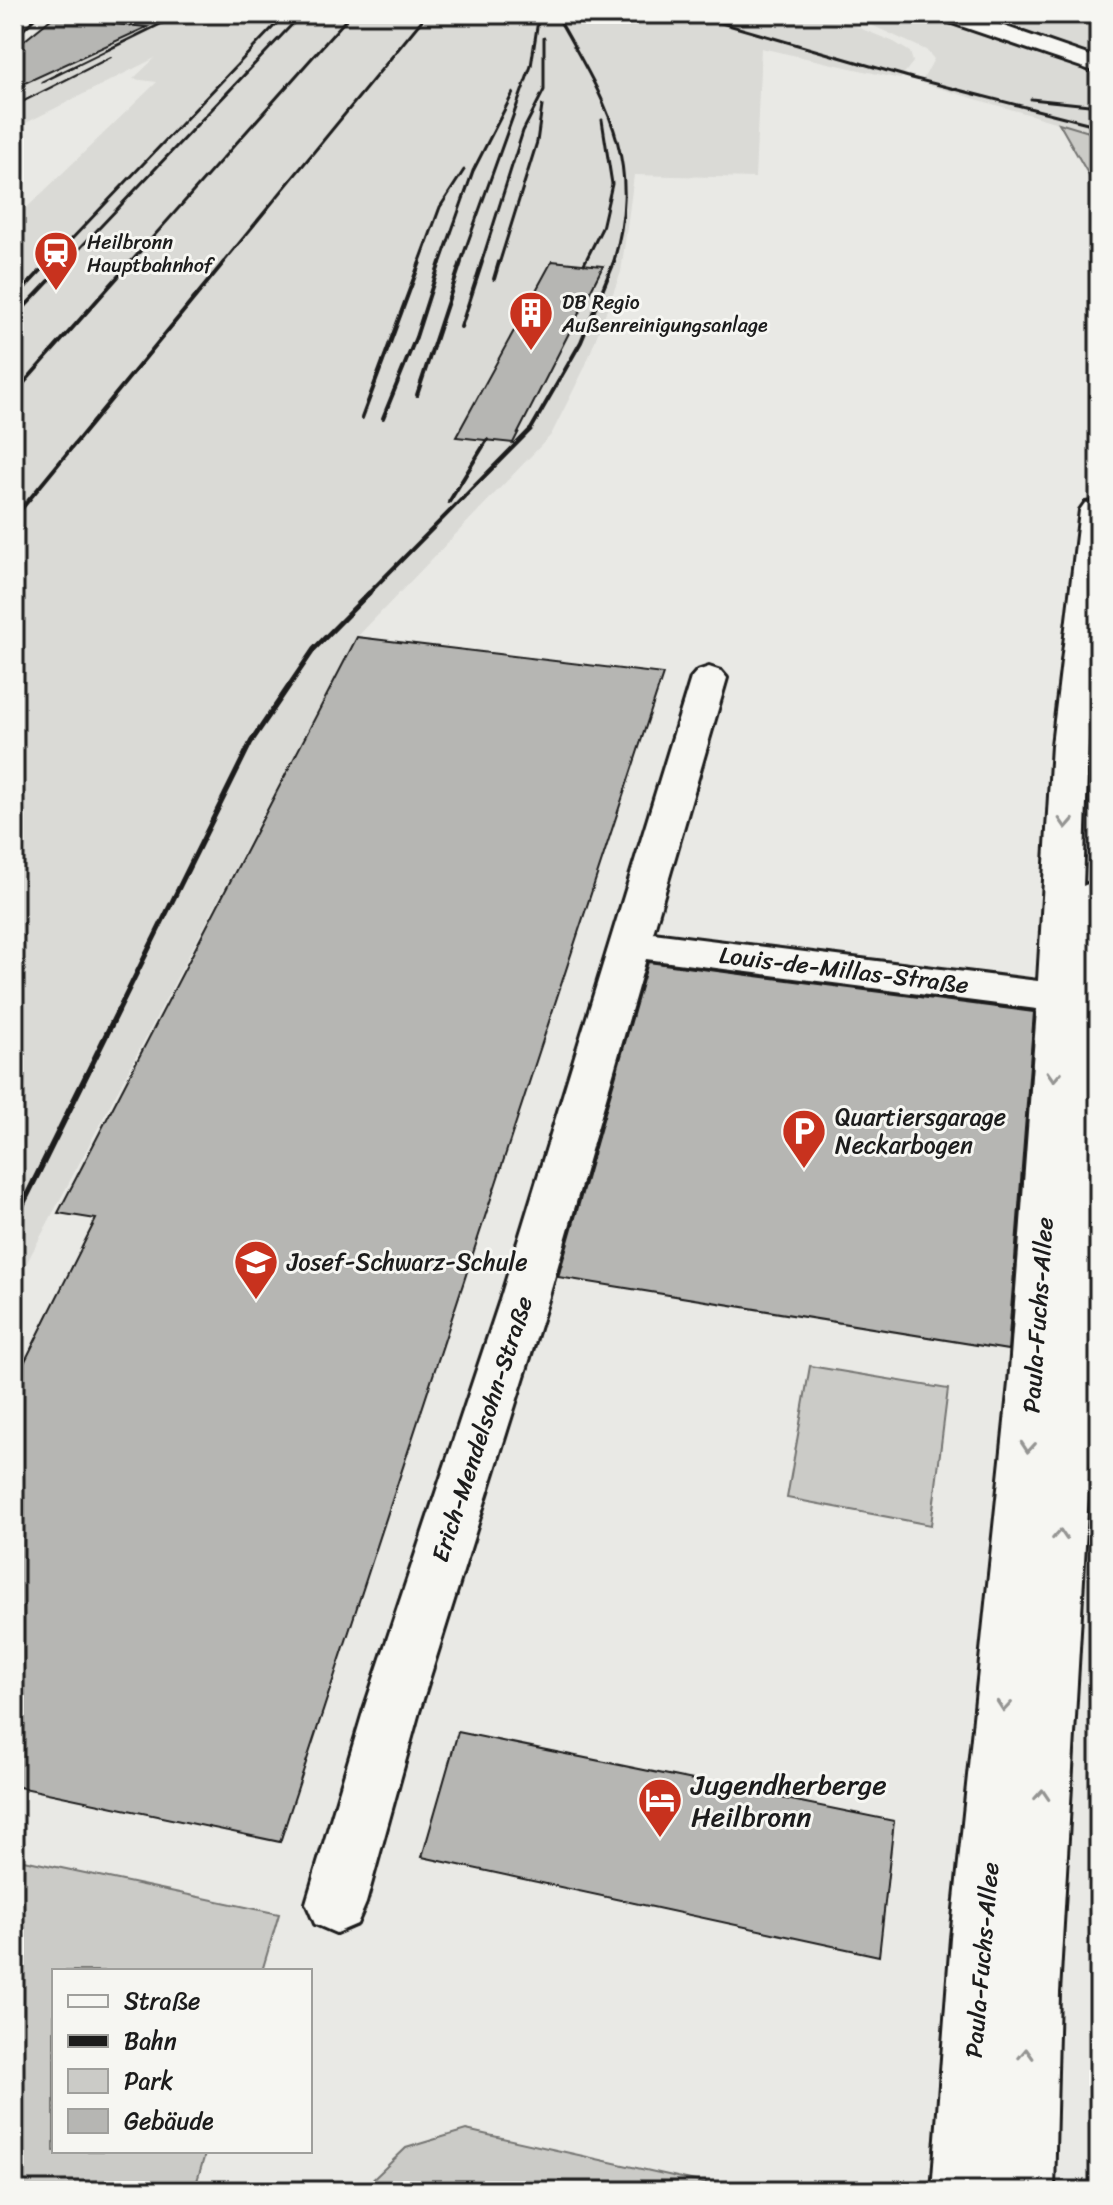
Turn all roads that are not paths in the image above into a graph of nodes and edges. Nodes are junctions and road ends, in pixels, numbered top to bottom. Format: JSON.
{"nodes":[{"id":1,"x":26,"y":14,"type":"edge"},
{"id":2,"x":948,"y":14,"type":"edge"},
{"id":3,"x":14,"y":24,"type":"edge"},
{"id":4,"x":1099,"y":66,"type":"edge"},
{"id":5,"x":1096,"y":510,"type":"dead end"},
{"id":6,"x":709,"y":678,"type":"dead end"},
{"id":7,"x":1085,"y":747,"type":"edge"},
{"id":8,"x":1099,"y":892,"type":"edge"},
{"id":9,"x":631,"y":944,"type":"junction"},
{"id":10,"x":1083,"y":1001,"type":"edge"},
{"id":11,"x":1068,"y":1388,"type":"edge"},
{"id":12,"x":336,"y":1903,"type":"dead end"},
{"id":13,"x":1004,"y":2148,"type":"edge"},
{"id":14,"x":965,"y":2191,"type":"edge"}],
"edges":[{"from":1,"to":3,"type":"street"},
{"from":2,"to":4,"type":"street"},
{"from":5,"to":7,"type":"street","name":"Paula-Fuchs-Allee"},
{"from":6,"to":9,"type":"street","name":"Erich-Mendelsohn-Straße"},
{"from":7,"to":10,"type":"street","name":"Paula-Fuchs-Allee","one_way":true},
{"from":8,"to":10,"type":"street","name":"Paula-Fuchs-Allee"},
{"from":9,"to":10,"type":"street","name":"Louis-de-Millas-Straße"},
{"from":9,"to":12,"type":"street","name":"Erich-Mendelsohn-Straße"},
{"from":10,"to":11,"type":"street","name":"Paula-Fuchs-Allee"},
{"from":11,"to":13,"type":"street","name":"Paula-Fuchs-Allee"},
{"from":13,"to":14,"type":"street","name":"Paula-Fuchs-Allee"}]}
